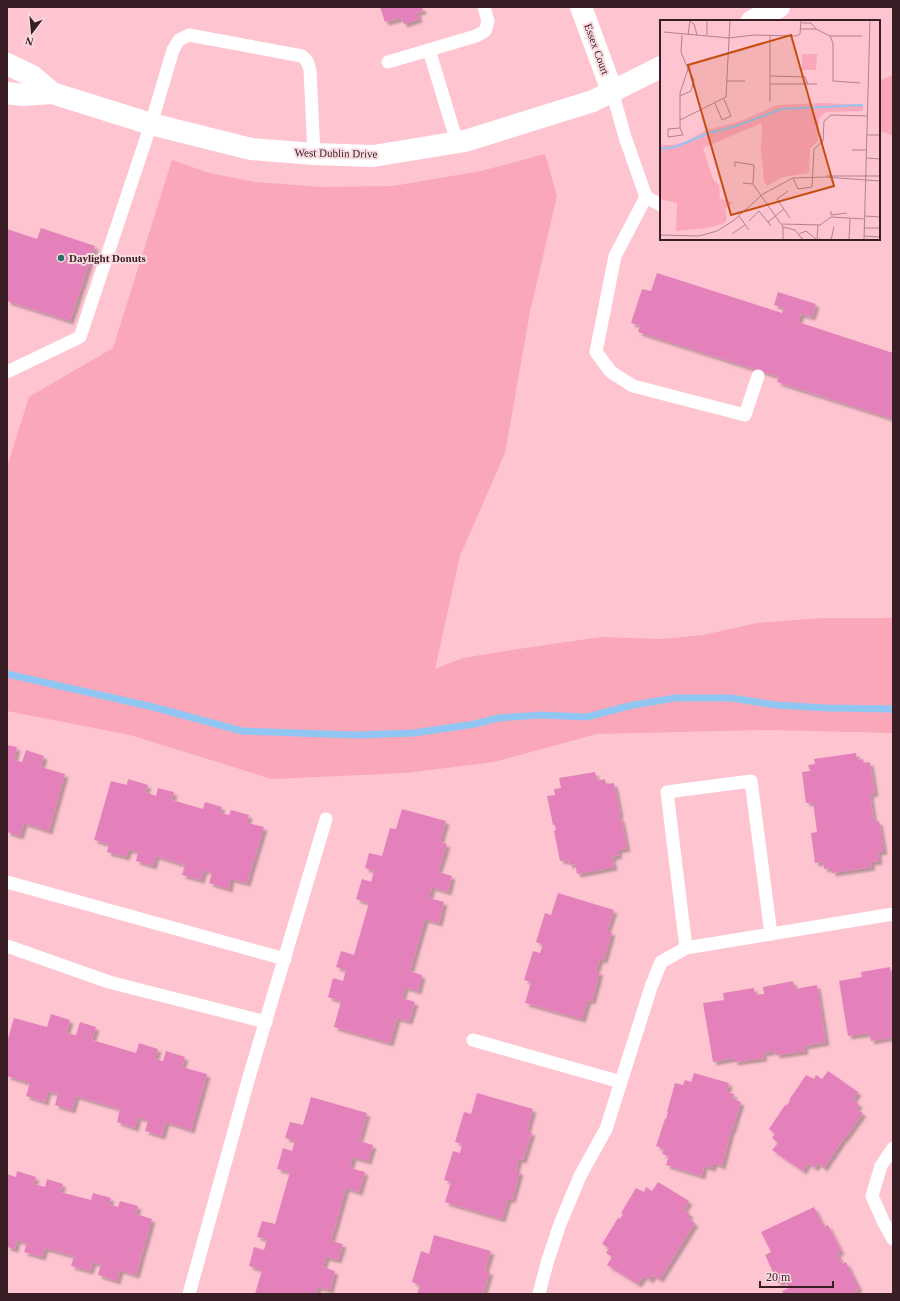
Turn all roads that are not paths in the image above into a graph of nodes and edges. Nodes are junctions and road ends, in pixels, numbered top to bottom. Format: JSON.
{"nodes":[{"id":1,"x":484,"y":7,"type":"edge"},
{"id":2,"x":581,"y":7,"type":"edge"},
{"id":3,"x":779,"y":7,"type":"edge"},
{"id":4,"x":754,"y":20,"type":"edge"},
{"id":5,"x":429,"y":50,"type":"junction"},
{"id":6,"x":388,"y":62,"type":"dead end"},
{"id":7,"x":7,"y":64,"type":"edge"},
{"id":8,"x":660,"y":67,"type":"edge"},
{"id":9,"x":612,"y":91,"type":"junction"},
{"id":10,"x":7,"y":93,"type":"edge"},
{"id":11,"x":52,"y":93,"type":"junction"},
{"id":12,"x":150,"y":124,"type":"junction"},
{"id":13,"x":457,"y":142,"type":"junction"},
{"id":14,"x":314,"y":154,"type":"junction"},
{"id":15,"x":646,"y":197,"type":"junction"},
{"id":16,"x":660,"y":204,"type":"edge"},
{"id":17,"x":7,"y":372,"type":"edge"},
{"id":18,"x":758,"y":376,"type":"dead end"},
{"id":19,"x":326,"y":819,"type":"dead end"},
{"id":20,"x":7,"y":882,"type":"edge"},
{"id":21,"x":893,"y":914,"type":"edge"},
{"id":22,"x":771,"y":934,"type":"junction"},
{"id":23,"x":7,"y":946,"type":"edge"},
{"id":24,"x":686,"y":948,"type":"junction"},
{"id":25,"x":285,"y":959,"type":"junction"},
{"id":26,"x":266,"y":1022,"type":"junction"},
{"id":27,"x":474,"y":1040,"type":"dead end"},
{"id":28,"x":621,"y":1082,"type":"junction"},
{"id":29,"x":893,"y":1148,"type":"edge"},
{"id":30,"x":893,"y":1239,"type":"edge"},
{"id":31,"x":189,"y":1294,"type":"edge"},
{"id":32,"x":539,"y":1294,"type":"edge"}],
"edges":[{"from":1,"to":5,"type":"lane"},
{"from":2,"to":9,"type":"street","name":"Essex Court"},
{"from":3,"to":4,"type":"street"},
{"from":5,"to":6,"type":"lane"},
{"from":5,"to":13,"type":"lane"},
{"from":7,"to":11,"type":"street","name":"West Dublin Drive"},
{"from":8,"to":9,"type":"street","name":"West Dublin Drive"},
{"from":9,"to":13,"type":"street","name":"West Dublin Drive"},
{"from":9,"to":15,"type":"lane"},
{"from":10,"to":11,"type":"street","name":"West Dublin Drive"},
{"from":11,"to":12,"type":"street","name":"West Dublin Drive"},
{"from":12,"to":14,"type":"street","name":"West Dublin Drive"},
{"from":12,"to":14,"type":"lane"},
{"from":12,"to":17,"type":"lane"},
{"from":13,"to":14,"type":"street","name":"West Dublin Drive"},
{"from":15,"to":16,"type":"lane"},
{"from":15,"to":18,"type":"lane"},
{"from":19,"to":25,"type":"lane"},
{"from":20,"to":25,"type":"lane"},
{"from":21,"to":22,"type":"lane"},
{"from":22,"to":24,"type":"lane"},
{"from":22,"to":24,"type":"lane"},
{"from":23,"to":26,"type":"lane"},
{"from":24,"to":28,"type":"lane"},
{"from":25,"to":26,"type":"lane"},
{"from":26,"to":31,"type":"lane"},
{"from":27,"to":28,"type":"lane"},
{"from":28,"to":32,"type":"lane"},
{"from":29,"to":30,"type":"lane"}]}
